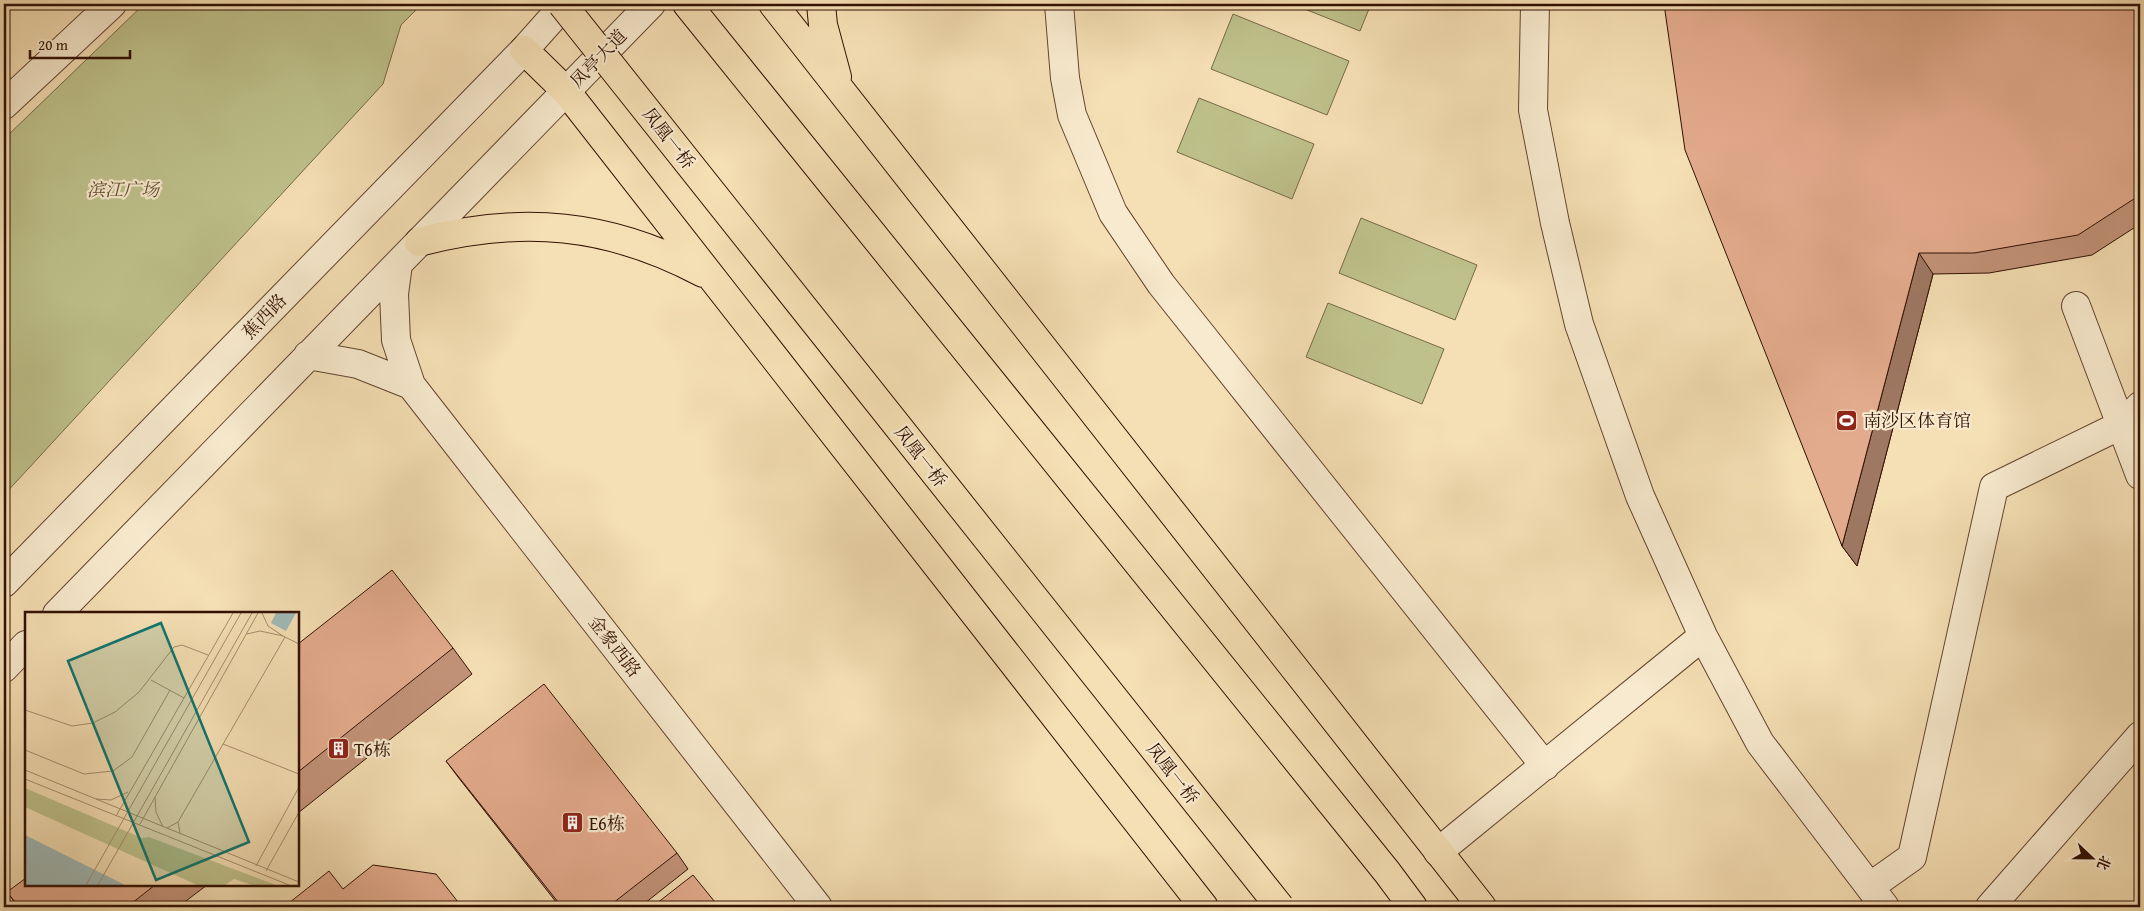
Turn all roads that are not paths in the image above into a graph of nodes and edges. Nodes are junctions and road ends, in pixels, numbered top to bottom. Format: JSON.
{"nodes":[{"id":1,"x":112,"y":4,"type":"edge"},
{"id":2,"x":563,"y":4,"type":"edge"},
{"id":3,"x":652,"y":4,"type":"edge"},
{"id":4,"x":687,"y":4,"type":"edge"},
{"id":5,"x":773,"y":4,"type":"edge"},
{"id":6,"x":821,"y":4,"type":"edge"},
{"id":7,"x":1059,"y":4,"type":"edge"},
{"id":8,"x":1535,"y":4,"type":"edge"},
{"id":9,"x":524,"y":50,"type":"junction"},
{"id":10,"x":841,"y":90,"type":"junction"},
{"id":11,"x":566,"y":91,"type":"junction"},
{"id":12,"x":4,"y":105,"type":"edge"},
{"id":13,"x":419,"y":242,"type":"junction"},
{"id":14,"x":398,"y":264,"type":"junction"},
{"id":15,"x":711,"y":277,"type":"junction"},
{"id":16,"x":2076,"y":306,"type":"dead end"},
{"id":17,"x":308,"y":355,"type":"junction"},
{"id":18,"x":411,"y":385,"type":"junction"},
{"id":19,"x":2131,"y":416,"type":"edge"},
{"id":20,"x":2140,"y":475,"type":"edge"},
{"id":21,"x":4,"y":583,"type":"edge"},
{"id":22,"x":58,"y":612,"type":"edge"},
{"id":23,"x":1703,"y":636,"type":"junction"},
{"id":24,"x":25,"y":646,"type":"edge"},
{"id":25,"x":4,"y":668,"type":"edge"},
{"id":26,"x":2140,"y":736,"type":"edge"},
{"id":27,"x":1545,"y":766,"type":"junction"},
{"id":28,"x":1438,"y":852,"type":"junction"},
{"id":29,"x":1878,"y":897,"type":"edge"},
{"id":30,"x":818,"y":907,"type":"edge"},
{"id":31,"x":1204,"y":907,"type":"edge"},
{"id":32,"x":1280,"y":907,"type":"edge"},
{"id":33,"x":1413,"y":907,"type":"edge"},
{"id":34,"x":1482,"y":907,"type":"edge"},
{"id":35,"x":1990,"y":907,"type":"edge"}],
"edges":[{"from":1,"to":12,"type":"street"},
{"from":2,"to":9,"type":"street"},
{"from":2,"to":32,"type":"main road","name":"凤凰一桥","bridge":true},
{"from":3,"to":11,"type":"street","name":"凤亭大道"},
{"from":4,"to":33,"type":"main road"},
{"from":5,"to":10,"type":"main road"},
{"from":6,"to":10,"type":"main road"},
{"from":7,"to":27,"type":"street"},
{"from":8,"to":23,"type":"street"},
{"from":9,"to":11,"type":"main road"},
{"from":9,"to":21,"type":"street","name":"蕉西路"},
{"from":10,"to":28,"type":"main road"},
{"from":11,"to":13,"type":"street"},
{"from":11,"to":15,"type":"main road"},
{"from":13,"to":14,"type":"street"},
{"from":13,"to":15,"type":"main road"},
{"from":14,"to":17,"type":"street"},
{"from":14,"to":18,"type":"street"},
{"from":15,"to":31,"type":"main road"},
{"from":16,"to":19,"type":"street"},
{"from":17,"to":18,"type":"street"},
{"from":17,"to":22,"type":"street"},
{"from":18,"to":30,"type":"street","name":"金象西路"},
{"from":19,"to":20,"type":"street"},
{"from":19,"to":29,"type":"street"},
{"from":23,"to":27,"type":"street"},
{"from":23,"to":29,"type":"street"},
{"from":24,"to":25,"type":"street"},
{"from":26,"to":35,"type":"street"},
{"from":27,"to":28,"type":"street"},
{"from":28,"to":34,"type":"main road"}]}
